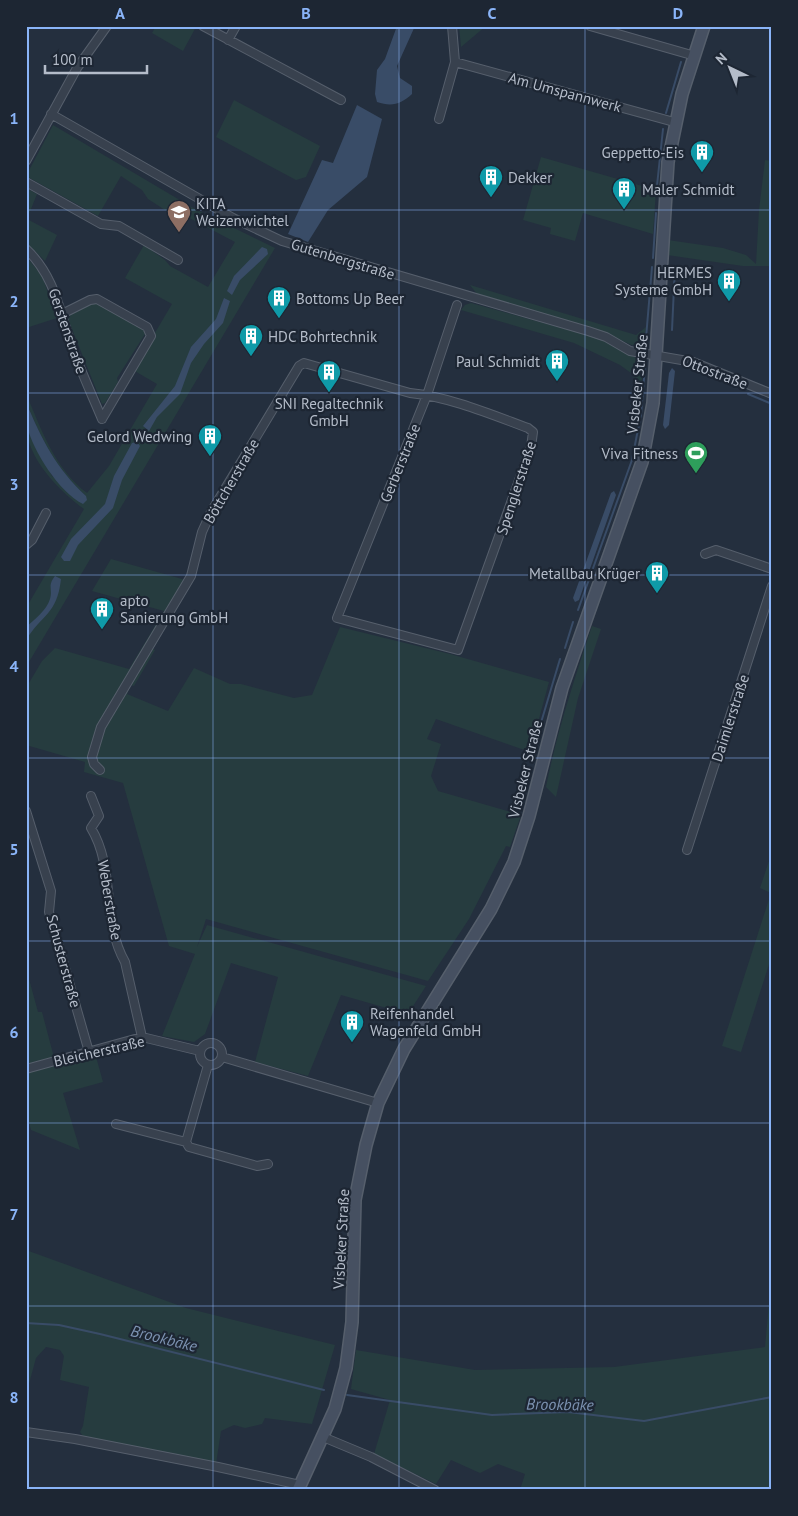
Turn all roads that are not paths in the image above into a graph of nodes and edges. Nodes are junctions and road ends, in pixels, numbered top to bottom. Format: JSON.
{"nodes":[{"id":1,"x":107,"y":26,"type":"edge"},
{"id":2,"x":203,"y":26,"type":"edge"},
{"id":3,"x":236,"y":26,"type":"edge"},
{"id":4,"x":452,"y":26,"type":"edge"},
{"id":5,"x":590,"y":26,"type":"edge"},
{"id":6,"x":704,"y":26,"type":"edge"},
{"id":7,"x":228,"y":40,"type":"junction"},
{"id":8,"x":694,"y":56,"type":"junction"},
{"id":9,"x":455,"y":62,"type":"junction"},
{"id":10,"x":341,"y":100,"type":"dead end"},
{"id":11,"x":51,"y":114,"type":"junction"},
{"id":12,"x":439,"y":119,"type":"dead end"},
{"id":13,"x":674,"y":122,"type":"junction"},
{"id":14,"x":26,"y":160,"type":"edge"},
{"id":15,"x":26,"y":182,"type":"edge"},
{"id":16,"x":26,"y":249,"type":"edge"},
{"id":17,"x":178,"y":260,"type":"dead end"},
{"id":18,"x":457,"y":305,"type":"dead end"},
{"id":19,"x":62,"y":314,"type":"junction"},
{"id":20,"x":656,"y":354,"type":"junction"},
{"id":21,"x":772,"y":394,"type":"edge"},
{"id":22,"x":427,"y":395,"type":"junction"},
{"id":23,"x":46,"y":513,"type":"dead end"},
{"id":24,"x":26,"y":545,"type":"edge"},
{"id":25,"x":704,"y":554,"type":"dead end"},
{"id":26,"x":772,"y":569,"type":"edge"},
{"id":27,"x":772,"y":586,"type":"edge"},
{"id":28,"x":458,"y":650,"type":"joint"},
{"id":29,"x":100,"y":770,"type":"dead end"},
{"id":30,"x":91,"y":796,"type":"dead end"},
{"id":31,"x":26,"y":811,"type":"edge"},
{"id":32,"x":688,"y":850,"type":"dead end"},
{"id":33,"x":142,"y":1037,"type":"junction"},
{"id":34,"x":200,"y":1051,"type":"junction"},
{"id":35,"x":90,"y":1052,"type":"junction"},
{"id":36,"x":222,"y":1057,"type":"junction"},
{"id":37,"x":208,"y":1065,"type":"junction"},
{"id":38,"x":26,"y":1069,"type":"edge"},
{"id":39,"x":378,"y":1102,"type":"junction"},
{"id":40,"x":116,"y":1124,"type":"dead end"},
{"id":41,"x":186,"y":1142,"type":"junction"},
{"id":42,"x":268,"y":1164,"type":"dead end"},
{"id":43,"x":26,"y":1432,"type":"edge"},
{"id":44,"x":324,"y":1437,"type":"junction"},
{"id":45,"x":299,"y":1488,"type":"edge"},
{"id":46,"x":435,"y":1490,"type":"edge"}],
"edges":[{"from":1,"to":11,"type":"street"},
{"from":2,"to":7,"type":"street"},
{"from":3,"to":7,"type":"street"},
{"from":4,"to":9,"type":"street"},
{"from":5,"to":8,"type":"street"},
{"from":6,"to":8,"type":"main road","name":"Visbeker Straße"},
{"from":7,"to":10,"type":"street"},
{"from":8,"to":13,"type":"main road","name":"Visbeker Straße"},
{"from":9,"to":12,"type":"street"},
{"from":9,"to":13,"type":"street","name":"Am Umspannwerk"},
{"from":11,"to":14,"type":"street"},
{"from":11,"to":20,"type":"street","name":"Gutenbergstraße"},
{"from":13,"to":20,"type":"main road","name":"Visbeker Straße"},
{"from":15,"to":17,"type":"street"},
{"from":16,"to":19,"type":"street","name":"Gerstenstraße"},
{"from":18,"to":22,"type":"street","name":"Gerberstraße"},
{"from":19,"to":19,"type":"street","name":"Gerstenstraße"},
{"from":20,"to":21,"type":"street","name":"Ottostraße"},
{"from":20,"to":39,"type":"main road","name":"Visbeker Straße"},
{"from":22,"to":28,"type":"street","name":"Spenglerstraße"},
{"from":22,"to":28,"type":"street","name":"Gerberstraße"},
{"from":22,"to":29,"type":"street","name":"Böttcherstraße"},
{"from":23,"to":24,"type":"street"},
{"from":25,"to":26,"type":"street"},
{"from":27,"to":32,"type":"street","name":"Daimlerstraße"},
{"from":30,"to":33,"type":"street","name":"Weberstraße"},
{"from":31,"to":35,"type":"street","name":"Schusterstraße"},
{"from":33,"to":34,"type":"street","name":"Bleicherstraße"},
{"from":33,"to":35,"type":"street","name":"Bleicherstraße"},
{"from":34,"to":36,"type":"street"},
{"from":34,"to":37,"type":"street"},
{"from":35,"to":38,"type":"street","name":"Bleicherstraße"},
{"from":36,"to":37,"type":"street"},
{"from":36,"to":39,"type":"street"},
{"from":37,"to":41,"type":"street"},
{"from":39,"to":44,"type":"main road","name":"Visbeker Straße"},
{"from":40,"to":41,"type":"street"},
{"from":41,"to":42,"type":"street"},
{"from":43,"to":45,"type":"street"},
{"from":44,"to":45,"type":"main road","name":"Visbeker Straße"},
{"from":44,"to":46,"type":"street"}]}
